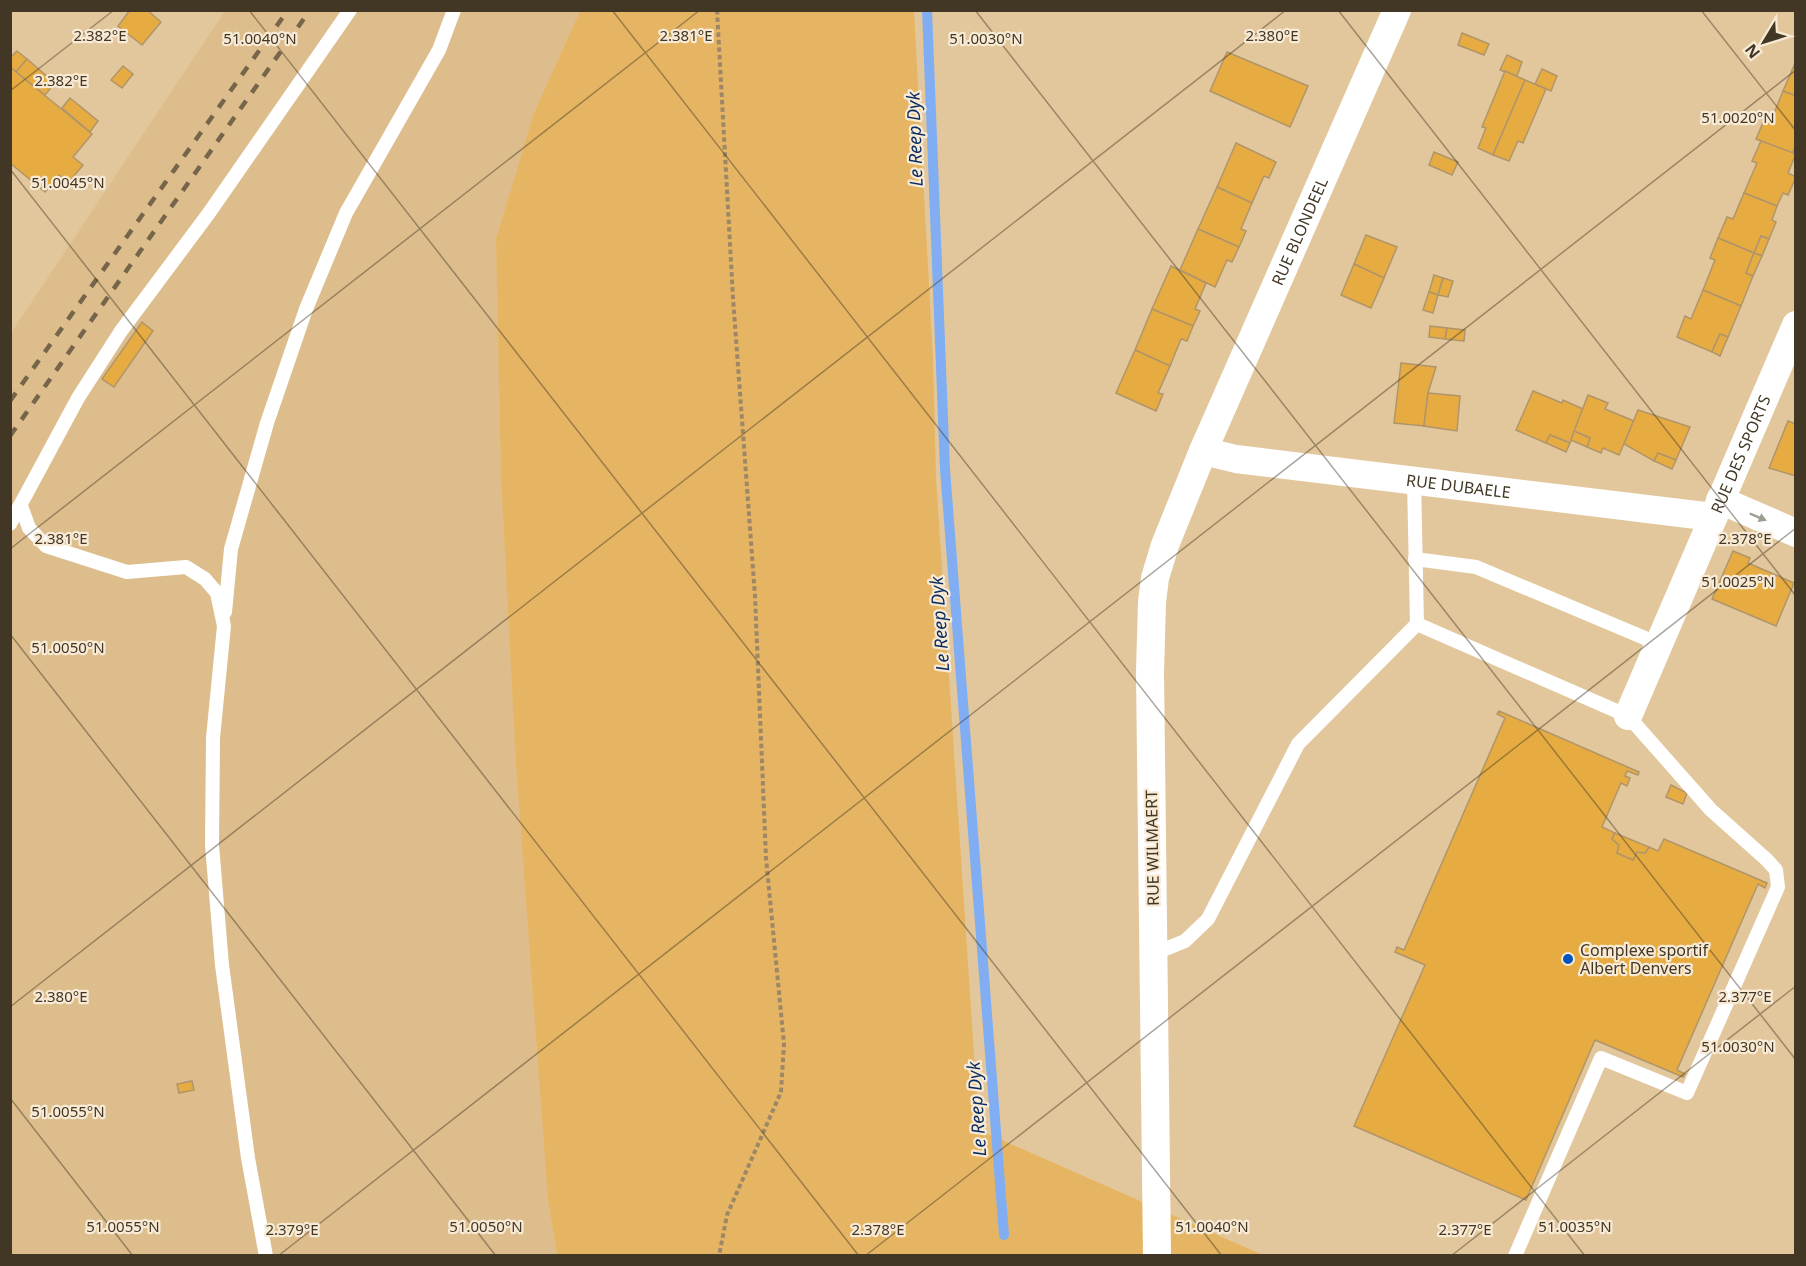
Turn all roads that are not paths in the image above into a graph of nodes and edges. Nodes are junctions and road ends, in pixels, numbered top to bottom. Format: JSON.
{"nodes":[{"id":1,"x":350,"y":10,"type":"edge"},
{"id":2,"x":454,"y":10,"type":"edge"},
{"id":3,"x":1397,"y":10,"type":"edge"},
{"id":4,"x":1796,"y":325,"type":"edge"},
{"id":5,"x":1203,"y":451,"type":"junction"},
{"id":6,"x":1414,"y":479,"type":"junction"},
{"id":7,"x":21,"y":506,"type":"junction"},
{"id":8,"x":1717,"y":508,"type":"junction"},
{"id":9,"x":10,"y":524,"type":"edge"},
{"id":10,"x":1796,"y":533,"type":"edge"},
{"id":11,"x":1415,"y":559,"type":"junction"},
{"id":12,"x":1417,"y":624,"type":"junction"},
{"id":13,"x":224,"y":626,"type":"junction"},
{"id":14,"x":1659,"y":644,"type":"junction"},
{"id":15,"x":1628,"y":716,"type":"junction"},
{"id":16,"x":1153,"y":954,"type":"junction"},
{"id":17,"x":266,"y":1256,"type":"edge"},
{"id":18,"x":1157,"y":1256,"type":"edge"},
{"id":19,"x":1515,"y":1256,"type":"edge"}],
"edges":[{"from":1,"to":7,"type":"lane"},
{"from":2,"to":13,"type":"lane"},
{"from":3,"to":5,"type":"street","name":"RUE BLONDEEL"},
{"from":4,"to":8,"type":"street","name":"RUE DES SPORTS"},
{"from":5,"to":6,"type":"street","name":"RUE DUBAELE"},
{"from":5,"to":16,"type":"street","name":"RUE WILMAERT"},
{"from":6,"to":8,"type":"street","name":"RUE DUBAELE"},
{"from":6,"to":11,"type":"lane"},
{"from":7,"to":9,"type":"lane"},
{"from":7,"to":13,"type":"lane"},
{"from":8,"to":10,"type":"street","name":"RUE DUBAELE","one_way":true},
{"from":8,"to":14,"type":"street","name":"RUE DES SPORTS"},
{"from":11,"to":12,"type":"lane"},
{"from":11,"to":14,"type":"lane"},
{"from":12,"to":15,"type":"lane"},
{"from":12,"to":16,"type":"lane"},
{"from":13,"to":17,"type":"lane"},
{"from":14,"to":15,"type":"street","name":"RUE DES SPORTS"},
{"from":15,"to":19,"type":"lane"},
{"from":16,"to":18,"type":"street","name":"RUE WILMAERT"}]}
